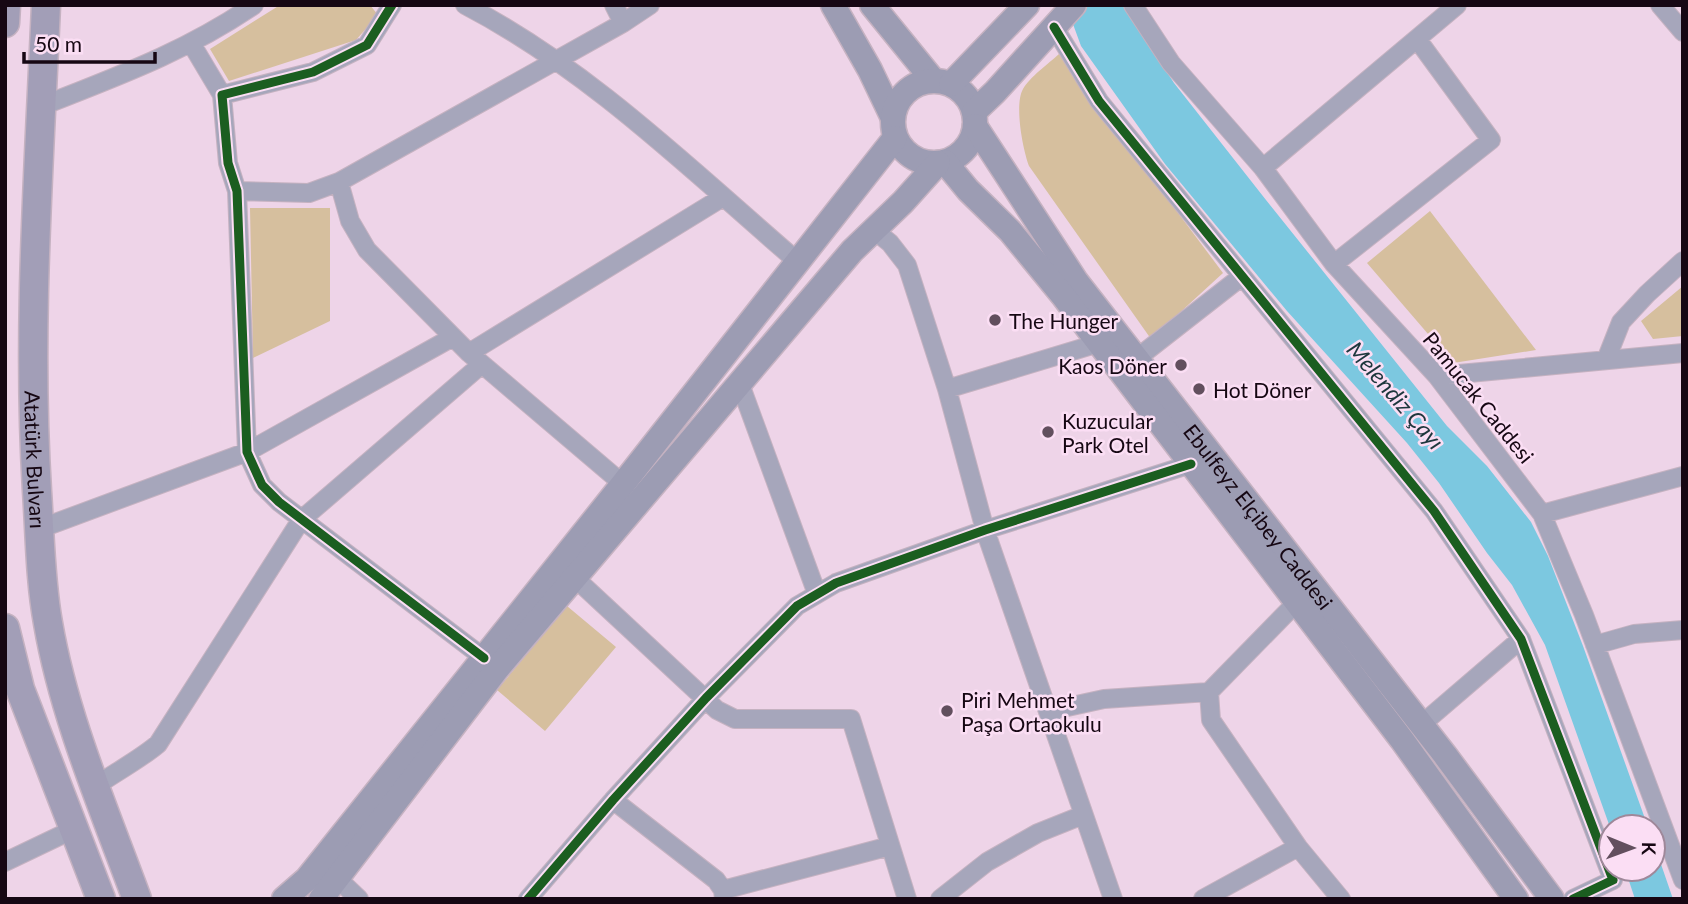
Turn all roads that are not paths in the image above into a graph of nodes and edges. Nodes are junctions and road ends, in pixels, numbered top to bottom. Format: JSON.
{"nodes":[{"id":1,"x":6,"y":5,"type":"edge"},
{"id":2,"x":46,"y":5,"type":"edge"},
{"id":3,"x":254,"y":5,"type":"edge"},
{"id":4,"x":392,"y":5,"type":"edge"},
{"id":5,"x":465,"y":5,"type":"edge"},
{"id":6,"x":614,"y":5,"type":"edge"},
{"id":7,"x":650,"y":5,"type":"edge"},
{"id":8,"x":833,"y":5,"type":"edge"},
{"id":9,"x":872,"y":5,"type":"edge"},
{"id":10,"x":1027,"y":5,"type":"edge"},
{"id":11,"x":1133,"y":5,"type":"edge"},
{"id":12,"x":1457,"y":5,"type":"edge"},
{"id":13,"x":1660,"y":5,"type":"edge"},
{"id":14,"x":1064,"y":15,"type":"edge"},
{"id":15,"x":5,"y":23,"type":"edge"},
{"id":16,"x":623,"y":23,"type":"junction"},
{"id":17,"x":1683,"y":32,"type":"edge"},
{"id":18,"x":1417,"y":39,"type":"junction"},
{"id":19,"x":191,"y":43,"type":"junction"},
{"id":20,"x":556,"y":61,"type":"junction"},
{"id":21,"x":942,"y":82,"type":"junction"},
{"id":22,"x":222,"y":94,"type":"junction"},
{"id":23,"x":41,"y":106,"type":"junction"},
{"id":24,"x":974,"y":119,"type":"junction"},
{"id":25,"x":894,"y":127,"type":"junction"},
{"id":26,"x":942,"y":163,"type":"junction"},
{"id":27,"x":1264,"y":168,"type":"junction"},
{"id":28,"x":339,"y":182,"type":"junction"},
{"id":29,"x":237,"y":191,"type":"junction"},
{"id":30,"x":723,"y":197,"type":"junction"},
{"id":31,"x":874,"y":230,"type":"junction"},
{"id":32,"x":1683,"y":261,"type":"edge"},
{"id":33,"x":798,"y":262,"type":"junction"},
{"id":34,"x":1334,"y":264,"type":"junction"},
{"id":35,"x":1241,"y":277,"type":"junction"},
{"id":36,"x":453,"y":337,"type":"junction"},
{"id":37,"x":1099,"y":343,"type":"junction"},
{"id":38,"x":1683,"y":353,"type":"edge"},
{"id":39,"x":475,"y":359,"type":"junction"},
{"id":40,"x":1136,"y":359,"type":"junction"},
{"id":41,"x":1606,"y":359,"type":"junction"},
{"id":42,"x":1437,"y":376,"type":"junction"},
{"id":43,"x":740,"y":384,"type":"junction"},
{"id":44,"x":947,"y":389,"type":"junction"},
{"id":45,"x":247,"y":452,"type":"junction"},
{"id":46,"x":1191,"y":464,"type":"junction"},
{"id":47,"x":1683,"y":476,"type":"edge"},
{"id":48,"x":623,"y":484,"type":"junction"},
{"id":49,"x":1542,"y":514,"type":"junction"},
{"id":50,"x":301,"y":520,"type":"junction"},
{"id":51,"x":39,"y":529,"type":"junction"},
{"id":52,"x":985,"y":530,"type":"junction"},
{"id":53,"x":575,"y":578,"type":"junction"},
{"id":54,"x":817,"y":594,"type":"junction"},
{"id":55,"x":1296,"y":603,"type":"junction"},
{"id":56,"x":5,"y":628,"type":"edge"},
{"id":57,"x":1683,"y":629,"type":"edge"},
{"id":58,"x":1521,"y":639,"type":"junction"},
{"id":59,"x":1595,"y":645,"type":"junction"},
{"id":60,"x":484,"y":658,"type":"junction"},
{"id":61,"x":13,"y":678,"type":"edge"},
{"id":62,"x":1209,"y":692,"type":"junction"},
{"id":63,"x":706,"y":698,"type":"junction"},
{"id":64,"x":1049,"y":711,"type":"junction"},
{"id":65,"x":1422,"y":724,"type":"junction"},
{"id":66,"x":96,"y":786,"type":"junction"},
{"id":67,"x":613,"y":800,"type":"junction"},
{"id":68,"x":1083,"y":815,"type":"junction"},
{"id":69,"x":74,"y":828,"type":"junction"},
{"id":70,"x":890,"y":846,"type":"junction"},
{"id":71,"x":1298,"y":847,"type":"junction"},
{"id":72,"x":5,"y":862,"type":"edge"},
{"id":73,"x":1682,"y":873,"type":"edge"},
{"id":74,"x":338,"y":878,"type":"junction"},
{"id":75,"x":724,"y":894,"type":"edge"},
{"id":76,"x":101,"y":899,"type":"edge"},
{"id":77,"x":137,"y":899,"type":"edge"},
{"id":78,"x":284,"y":899,"type":"edge"},
{"id":79,"x":321,"y":899,"type":"edge"},
{"id":80,"x":359,"y":899,"type":"edge"},
{"id":81,"x":528,"y":899,"type":"edge"},
{"id":82,"x":907,"y":899,"type":"edge"},
{"id":83,"x":940,"y":899,"type":"edge"},
{"id":84,"x":1113,"y":899,"type":"edge"},
{"id":85,"x":1203,"y":899,"type":"edge"},
{"id":86,"x":1341,"y":899,"type":"edge"},
{"id":87,"x":1516,"y":899,"type":"edge"},
{"id":88,"x":1552,"y":899,"type":"edge"},
{"id":89,"x":1573,"y":899,"type":"edge"}],
"edges":[{"from":1,"to":15,"type":"main road"},
{"from":2,"to":23,"type":"main road","name":"Atatürk Bulvarı"},
{"from":3,"to":19,"type":"street"},
{"from":4,"to":22,"type":"street"},
{"from":5,"to":20,"type":"street"},
{"from":6,"to":16,"type":"street"},
{"from":7,"to":16,"type":"street"},
{"from":8,"to":25,"type":"main road"},
{"from":9,"to":21,"type":"main road"},
{"from":10,"to":21,"type":"main road"},
{"from":11,"to":27,"type":"street","name":"Pamucak Caddesi"},
{"from":12,"to":18,"type":"street"},
{"from":13,"to":17,"type":"street"},
{"from":14,"to":24,"type":"main road"},
{"from":14,"to":35,"type":"street"},
{"from":16,"to":20,"type":"street"},
{"from":18,"to":27,"type":"street"},
{"from":18,"to":34,"type":"street"},
{"from":19,"to":22,"type":"street"},
{"from":19,"to":23,"type":"street"},
{"from":20,"to":28,"type":"street"},
{"from":20,"to":30,"type":"street"},
{"from":21,"to":24,"type":"main road"},
{"from":21,"to":25,"type":"main road"},
{"from":22,"to":29,"type":"street"},
{"from":23,"to":51,"type":"main road","name":"Atatürk Bulvarı"},
{"from":24,"to":26,"type":"main road"},
{"from":24,"to":40,"type":"main road","name":"Ebulfeyz Elçibey Caddesi"},
{"from":25,"to":26,"type":"main road"},
{"from":25,"to":33,"type":"main road"},
{"from":26,"to":31,"type":"main road"},
{"from":26,"to":37,"type":"main road","name":"Ebulfeyz Elçibey Caddesi"},
{"from":27,"to":34,"type":"street","name":"Pamucak Caddesi"},
{"from":28,"to":29,"type":"street"},
{"from":28,"to":36,"type":"street"},
{"from":29,"to":45,"type":"street"},
{"from":30,"to":33,"type":"street"},
{"from":30,"to":39,"type":"street"},
{"from":31,"to":43,"type":"main road"},
{"from":31,"to":44,"type":"street"},
{"from":32,"to":41,"type":"street"},
{"from":33,"to":48,"type":"main road"},
{"from":34,"to":42,"type":"street","name":"Pamucak Caddesi"},
{"from":35,"to":40,"type":"street"},
{"from":35,"to":58,"type":"street"},
{"from":36,"to":39,"type":"street"},
{"from":36,"to":45,"type":"street"},
{"from":37,"to":44,"type":"street"},
{"from":37,"to":46,"type":"main road","name":"Ebulfeyz Elçibey Caddesi"},
{"from":38,"to":41,"type":"street"},
{"from":39,"to":48,"type":"street"},
{"from":39,"to":50,"type":"street"},
{"from":40,"to":65,"type":"main road","name":"Ebulfeyz Elçibey Caddesi"},
{"from":41,"to":42,"type":"street"},
{"from":42,"to":49,"type":"street","name":"Pamucak Caddesi"},
{"from":43,"to":53,"type":"main road"},
{"from":43,"to":54,"type":"street"},
{"from":44,"to":52,"type":"street"},
{"from":45,"to":50,"type":"street"},
{"from":45,"to":51,"type":"street"},
{"from":46,"to":52,"type":"street"},
{"from":46,"to":55,"type":"main road","name":"Ebulfeyz Elçibey Caddesi"},
{"from":47,"to":49,"type":"street"},
{"from":48,"to":60,"type":"main road"},
{"from":49,"to":59,"type":"street","name":"Pamucak Caddesi"},
{"from":50,"to":60,"type":"street"},
{"from":50,"to":66,"type":"street"},
{"from":51,"to":66,"type":"main road","name":"Atatürk Bulvarı"},
{"from":52,"to":54,"type":"street"},
{"from":52,"to":64,"type":"street"},
{"from":53,"to":63,"type":"street"},
{"from":53,"to":74,"type":"main road"},
{"from":54,"to":63,"type":"street"},
{"from":55,"to":62,"type":"street"},
{"from":55,"to":87,"type":"main road","name":"Ebulfeyz Elçibey Caddesi"},
{"from":56,"to":61,"type":"main road"},
{"from":57,"to":59,"type":"street"},
{"from":58,"to":65,"type":"street"},
{"from":58,"to":89,"type":"street"},
{"from":59,"to":73,"type":"street","name":"Pamucak Caddesi"},
{"from":60,"to":78,"type":"main road"},
{"from":61,"to":69,"type":"main road"},
{"from":62,"to":64,"type":"street"},
{"from":62,"to":71,"type":"street"},
{"from":63,"to":67,"type":"street"},
{"from":63,"to":70,"type":"street"},
{"from":64,"to":68,"type":"street"},
{"from":65,"to":88,"type":"main road","name":"Ebulfeyz Elçibey Caddesi"},
{"from":66,"to":77,"type":"main road","name":"Atatürk Bulvarı"},
{"from":67,"to":75,"type":"street"},
{"from":67,"to":81,"type":"street"},
{"from":68,"to":83,"type":"street"},
{"from":68,"to":84,"type":"street"},
{"from":69,"to":72,"type":"street"},
{"from":69,"to":76,"type":"main road"},
{"from":70,"to":75,"type":"street"},
{"from":70,"to":82,"type":"street"},
{"from":71,"to":85,"type":"street"},
{"from":71,"to":86,"type":"street"},
{"from":74,"to":79,"type":"main road"},
{"from":74,"to":80,"type":"street"}]}
